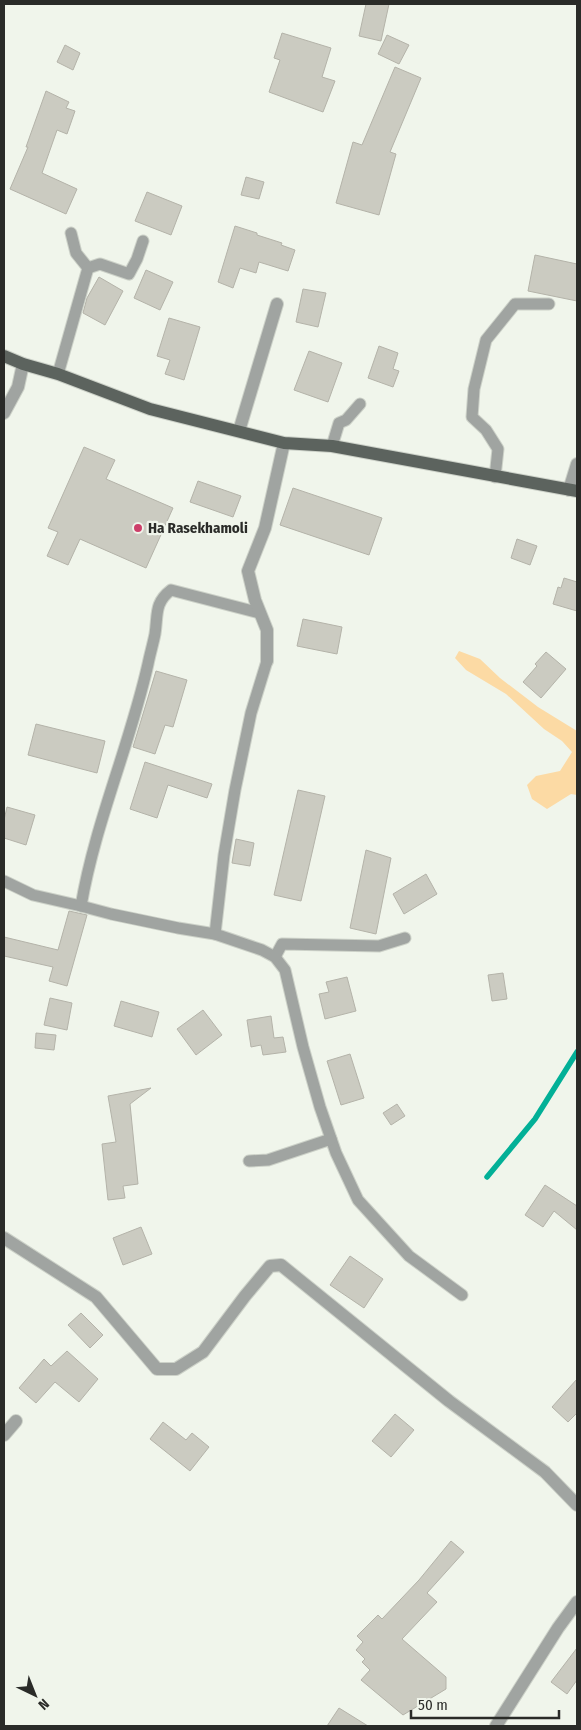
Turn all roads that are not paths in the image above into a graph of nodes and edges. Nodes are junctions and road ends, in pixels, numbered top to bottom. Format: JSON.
{"nodes":[{"id":1,"x":71,"y":234,"type":"dead end"},
{"id":2,"x":143,"y":241,"type":"dead end"},
{"id":3,"x":88,"y":268,"type":"junction"},
{"id":4,"x":549,"y":304,"type":"dead end"},
{"id":5,"x":282,"y":305,"type":"dead end"},
{"id":6,"x":4,"y":356,"type":"edge"},
{"id":7,"x":23,"y":364,"type":"junction"},
{"id":8,"x":58,"y":374,"type":"junction"},
{"id":9,"x":360,"y":404,"type":"dead end"},
{"id":10,"x":4,"y":413,"type":"edge"},
{"id":11,"x":239,"y":431,"type":"junction"},
{"id":12,"x":284,"y":443,"type":"junction"},
{"id":13,"x":332,"y":446,"type":"junction"},
{"id":14,"x":577,"y":464,"type":"edge"},
{"id":15,"x":495,"y":477,"type":"junction"},
{"id":16,"x":573,"y":490,"type":"edge"},
{"id":17,"x":260,"y":613,"type":"junction"},
{"id":18,"x":267,"y":661,"type":"joint"},
{"id":19,"x":4,"y":881,"type":"edge"},
{"id":20,"x":81,"y":906,"type":"junction"},
{"id":21,"x":215,"y":934,"type":"junction"},
{"id":22,"x":404,"y":938,"type":"dead end"},
{"id":23,"x":275,"y":957,"type":"junction"},
{"id":24,"x":331,"y":1139,"type":"junction"},
{"id":25,"x":249,"y":1161,"type":"dead end"},
{"id":26,"x":4,"y":1238,"type":"edge"},
{"id":27,"x":462,"y":1294,"type":"dead end"},
{"id":28,"x":16,"y":1421,"type":"dead end"},
{"id":29,"x":4,"y":1435,"type":"edge"},
{"id":30,"x":577,"y":1505,"type":"edge"},
{"id":31,"x":577,"y":1602,"type":"edge"},
{"id":32,"x":496,"y":1726,"type":"edge"}],
"edges":[{"from":1,"to":3,"type":"lane"},
{"from":2,"to":3,"type":"lane"},
{"from":3,"to":8,"type":"lane"},
{"from":4,"to":15,"type":"lane"},
{"from":5,"to":11,"type":"street"},
{"from":6,"to":7,"type":"main road"},
{"from":7,"to":8,"type":"main road"},
{"from":7,"to":10,"type":"street"},
{"from":8,"to":11,"type":"main road"},
{"from":9,"to":13,"type":"lane"},
{"from":11,"to":12,"type":"main road"},
{"from":12,"to":13,"type":"main road"},
{"from":12,"to":17,"type":"street"},
{"from":13,"to":15,"type":"main road"},
{"from":14,"to":16,"type":"street"},
{"from":15,"to":16,"type":"main road"},
{"from":17,"to":18,"type":"street"},
{"from":17,"to":20,"type":"lane"},
{"from":18,"to":21,"type":"lane"},
{"from":19,"to":20,"type":"lane"},
{"from":20,"to":21,"type":"lane"},
{"from":21,"to":23,"type":"lane"},
{"from":22,"to":23,"type":"lane"},
{"from":23,"to":24,"type":"lane"},
{"from":24,"to":25,"type":"lane"},
{"from":24,"to":27,"type":"lane"},
{"from":26,"to":30,"type":"street"},
{"from":28,"to":29,"type":"street"},
{"from":31,"to":32,"type":"street"}]}
